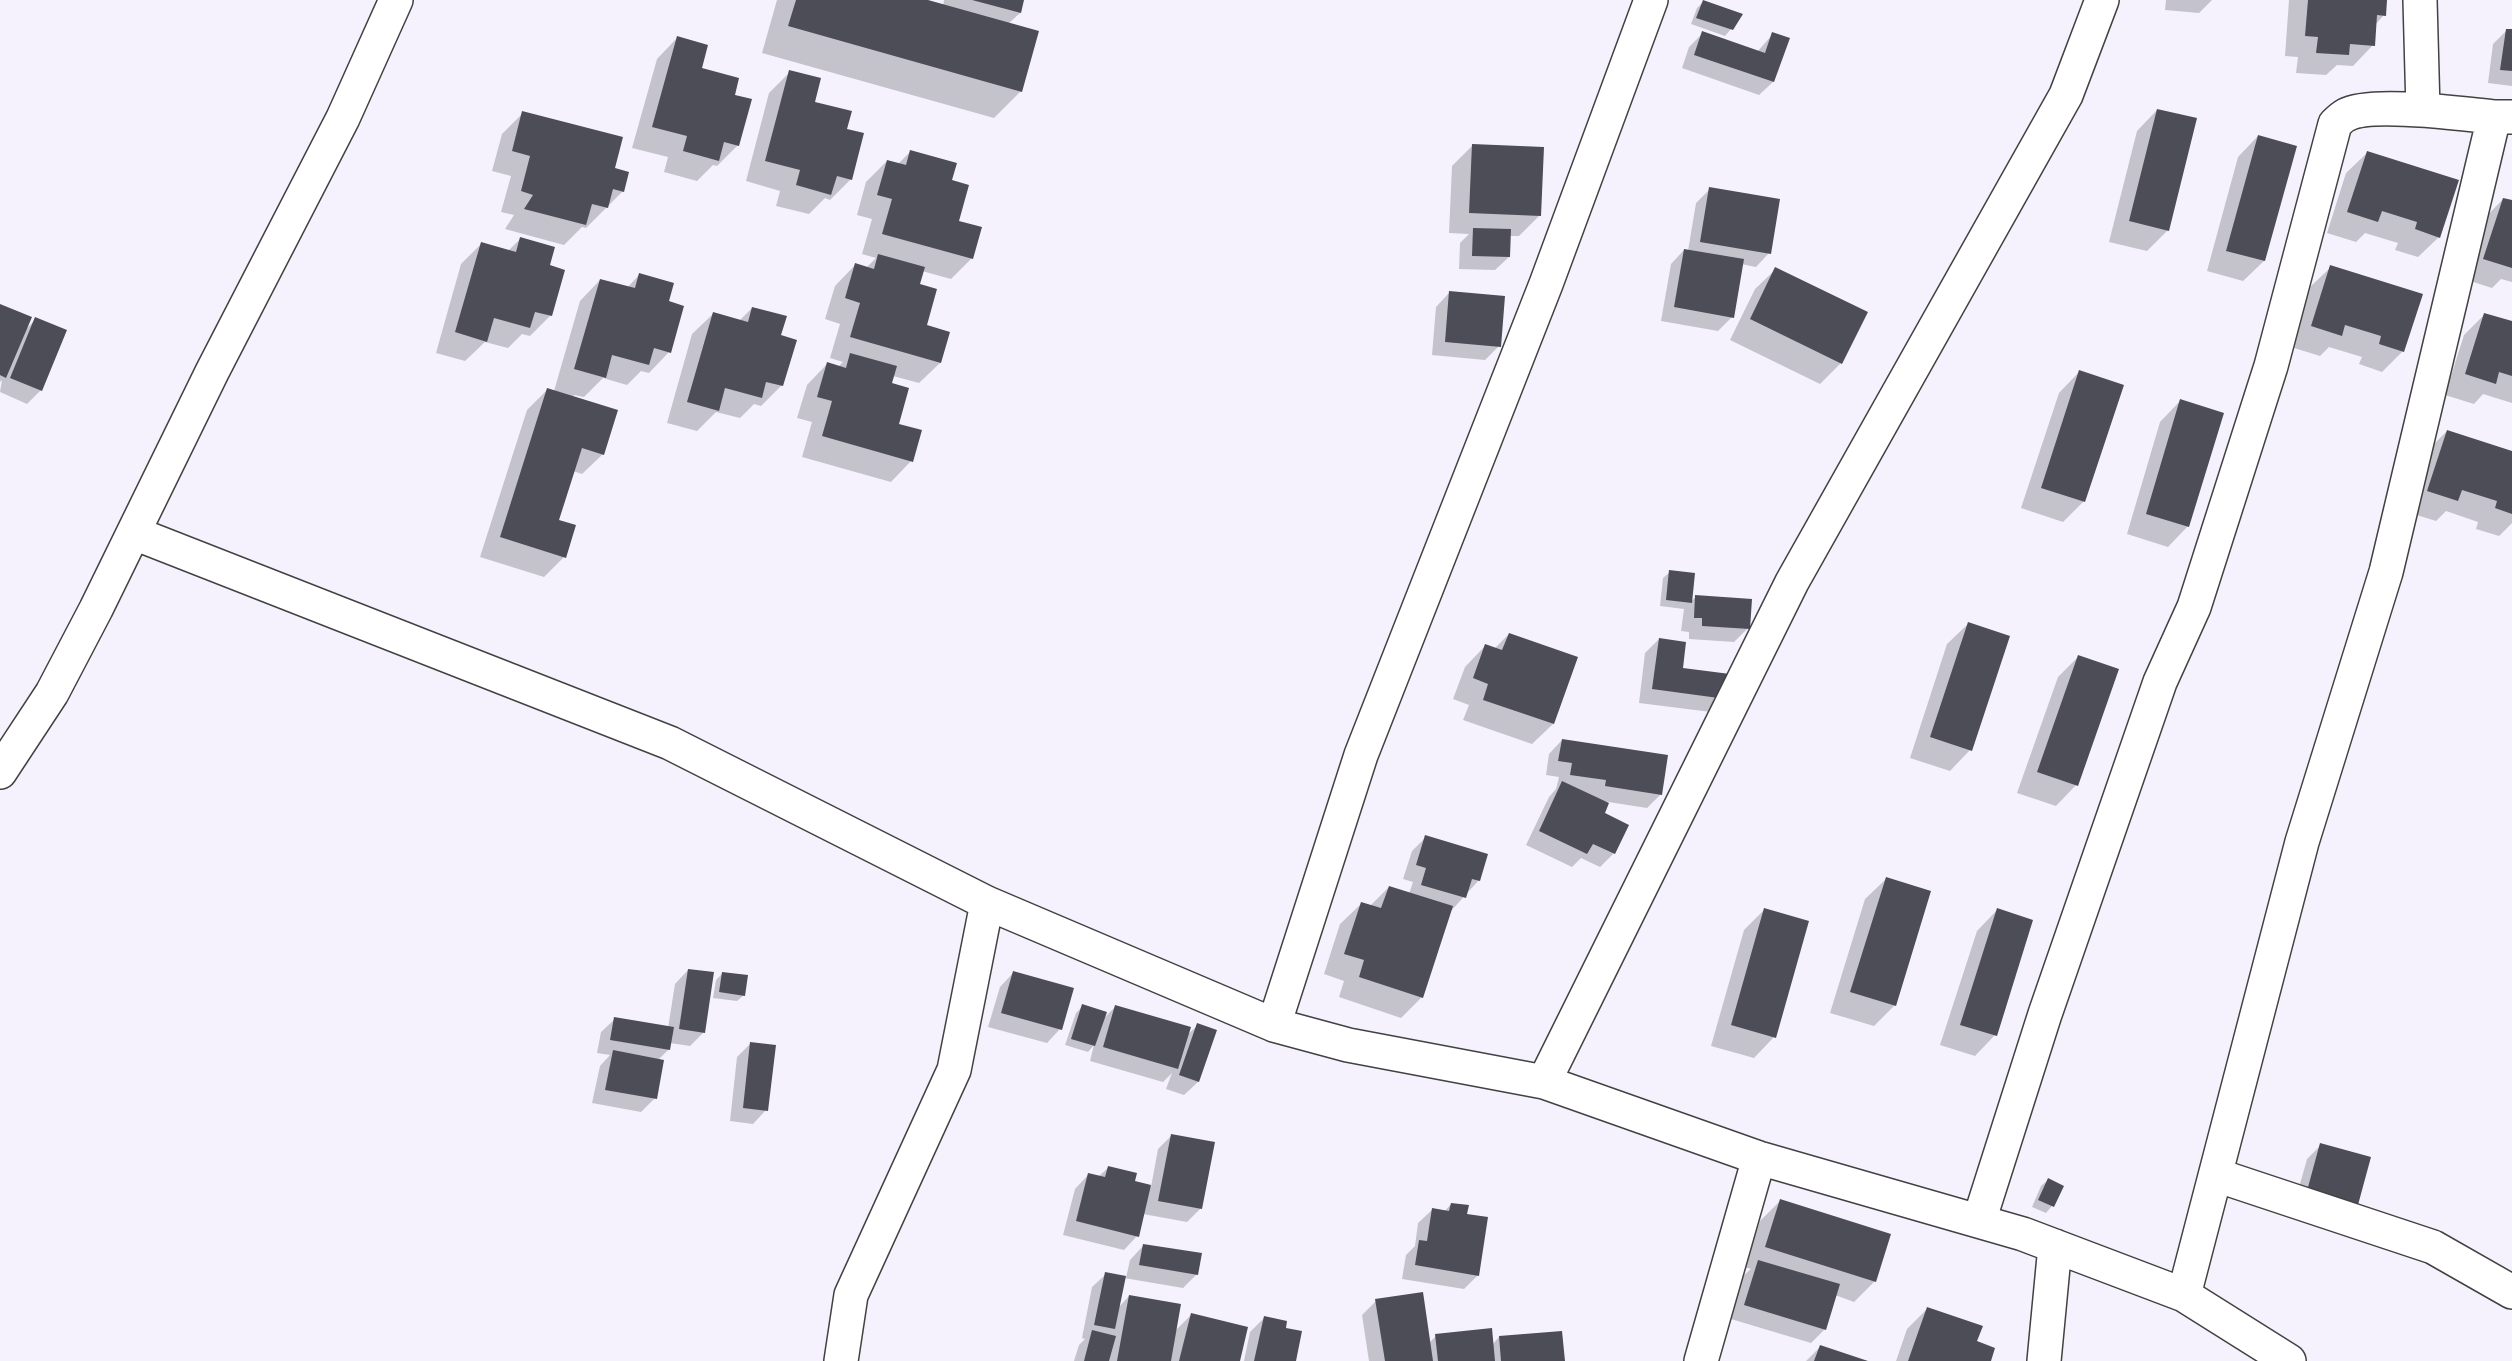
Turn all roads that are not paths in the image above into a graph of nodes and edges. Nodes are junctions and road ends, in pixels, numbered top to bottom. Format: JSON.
{"nodes":[{"id":1,"x":396,"y":0,"type":"edge"},
{"id":2,"x":1651,"y":0,"type":"edge"},
{"id":3,"x":2102,"y":0,"type":"edge"},
{"id":4,"x":2420,"y":0,"type":"edge"},
{"id":5,"x":2423,"y":110,"type":"junction"},
{"id":6,"x":2503,"y":117,"type":"edge"},
{"id":7,"x":134,"y":533,"type":"junction"},
{"id":8,"x":0,"y":772,"type":"edge"},
{"id":9,"x":987,"y":903,"type":"junction"},
{"id":10,"x":1274,"y":1024,"type":"junction"},
{"id":11,"x":1544,"y":1082,"type":"junction"},
{"id":12,"x":1759,"y":1158,"type":"junction"},
{"id":13,"x":2216,"y":1175,"type":"junction"},
{"id":14,"x":1979,"y":1221,"type":"junction"},
{"id":15,"x":2055,"y":1246,"type":"junction"},
{"id":16,"x":2512,"y":1292,"type":"edge"},
{"id":17,"x":2184,"y":1295,"type":"junction"},
{"id":18,"x":841,"y":1361,"type":"edge"},
{"id":19,"x":1701,"y":1361,"type":"edge"},
{"id":20,"x":2044,"y":1361,"type":"edge"},
{"id":21,"x":2289,"y":1361,"type":"edge"}],
"edges":[{"from":1,"to":7,"type":"street"},
{"from":2,"to":10,"type":"street"},
{"from":3,"to":11,"type":"street"},
{"from":4,"to":5,"type":"street"},
{"from":5,"to":6,"type":"street"},
{"from":5,"to":14,"type":"street"},
{"from":6,"to":13,"type":"street"},
{"from":7,"to":8,"type":"street"},
{"from":7,"to":9,"type":"street"},
{"from":9,"to":10,"type":"street"},
{"from":9,"to":18,"type":"street"},
{"from":10,"to":11,"type":"street"},
{"from":11,"to":12,"type":"street"},
{"from":12,"to":14,"type":"street"},
{"from":12,"to":19,"type":"street"},
{"from":13,"to":16,"type":"street"},
{"from":13,"to":17,"type":"street"},
{"from":14,"to":15,"type":"street"},
{"from":15,"to":17,"type":"street"},
{"from":15,"to":20,"type":"street"},
{"from":17,"to":21,"type":"street"}]}
